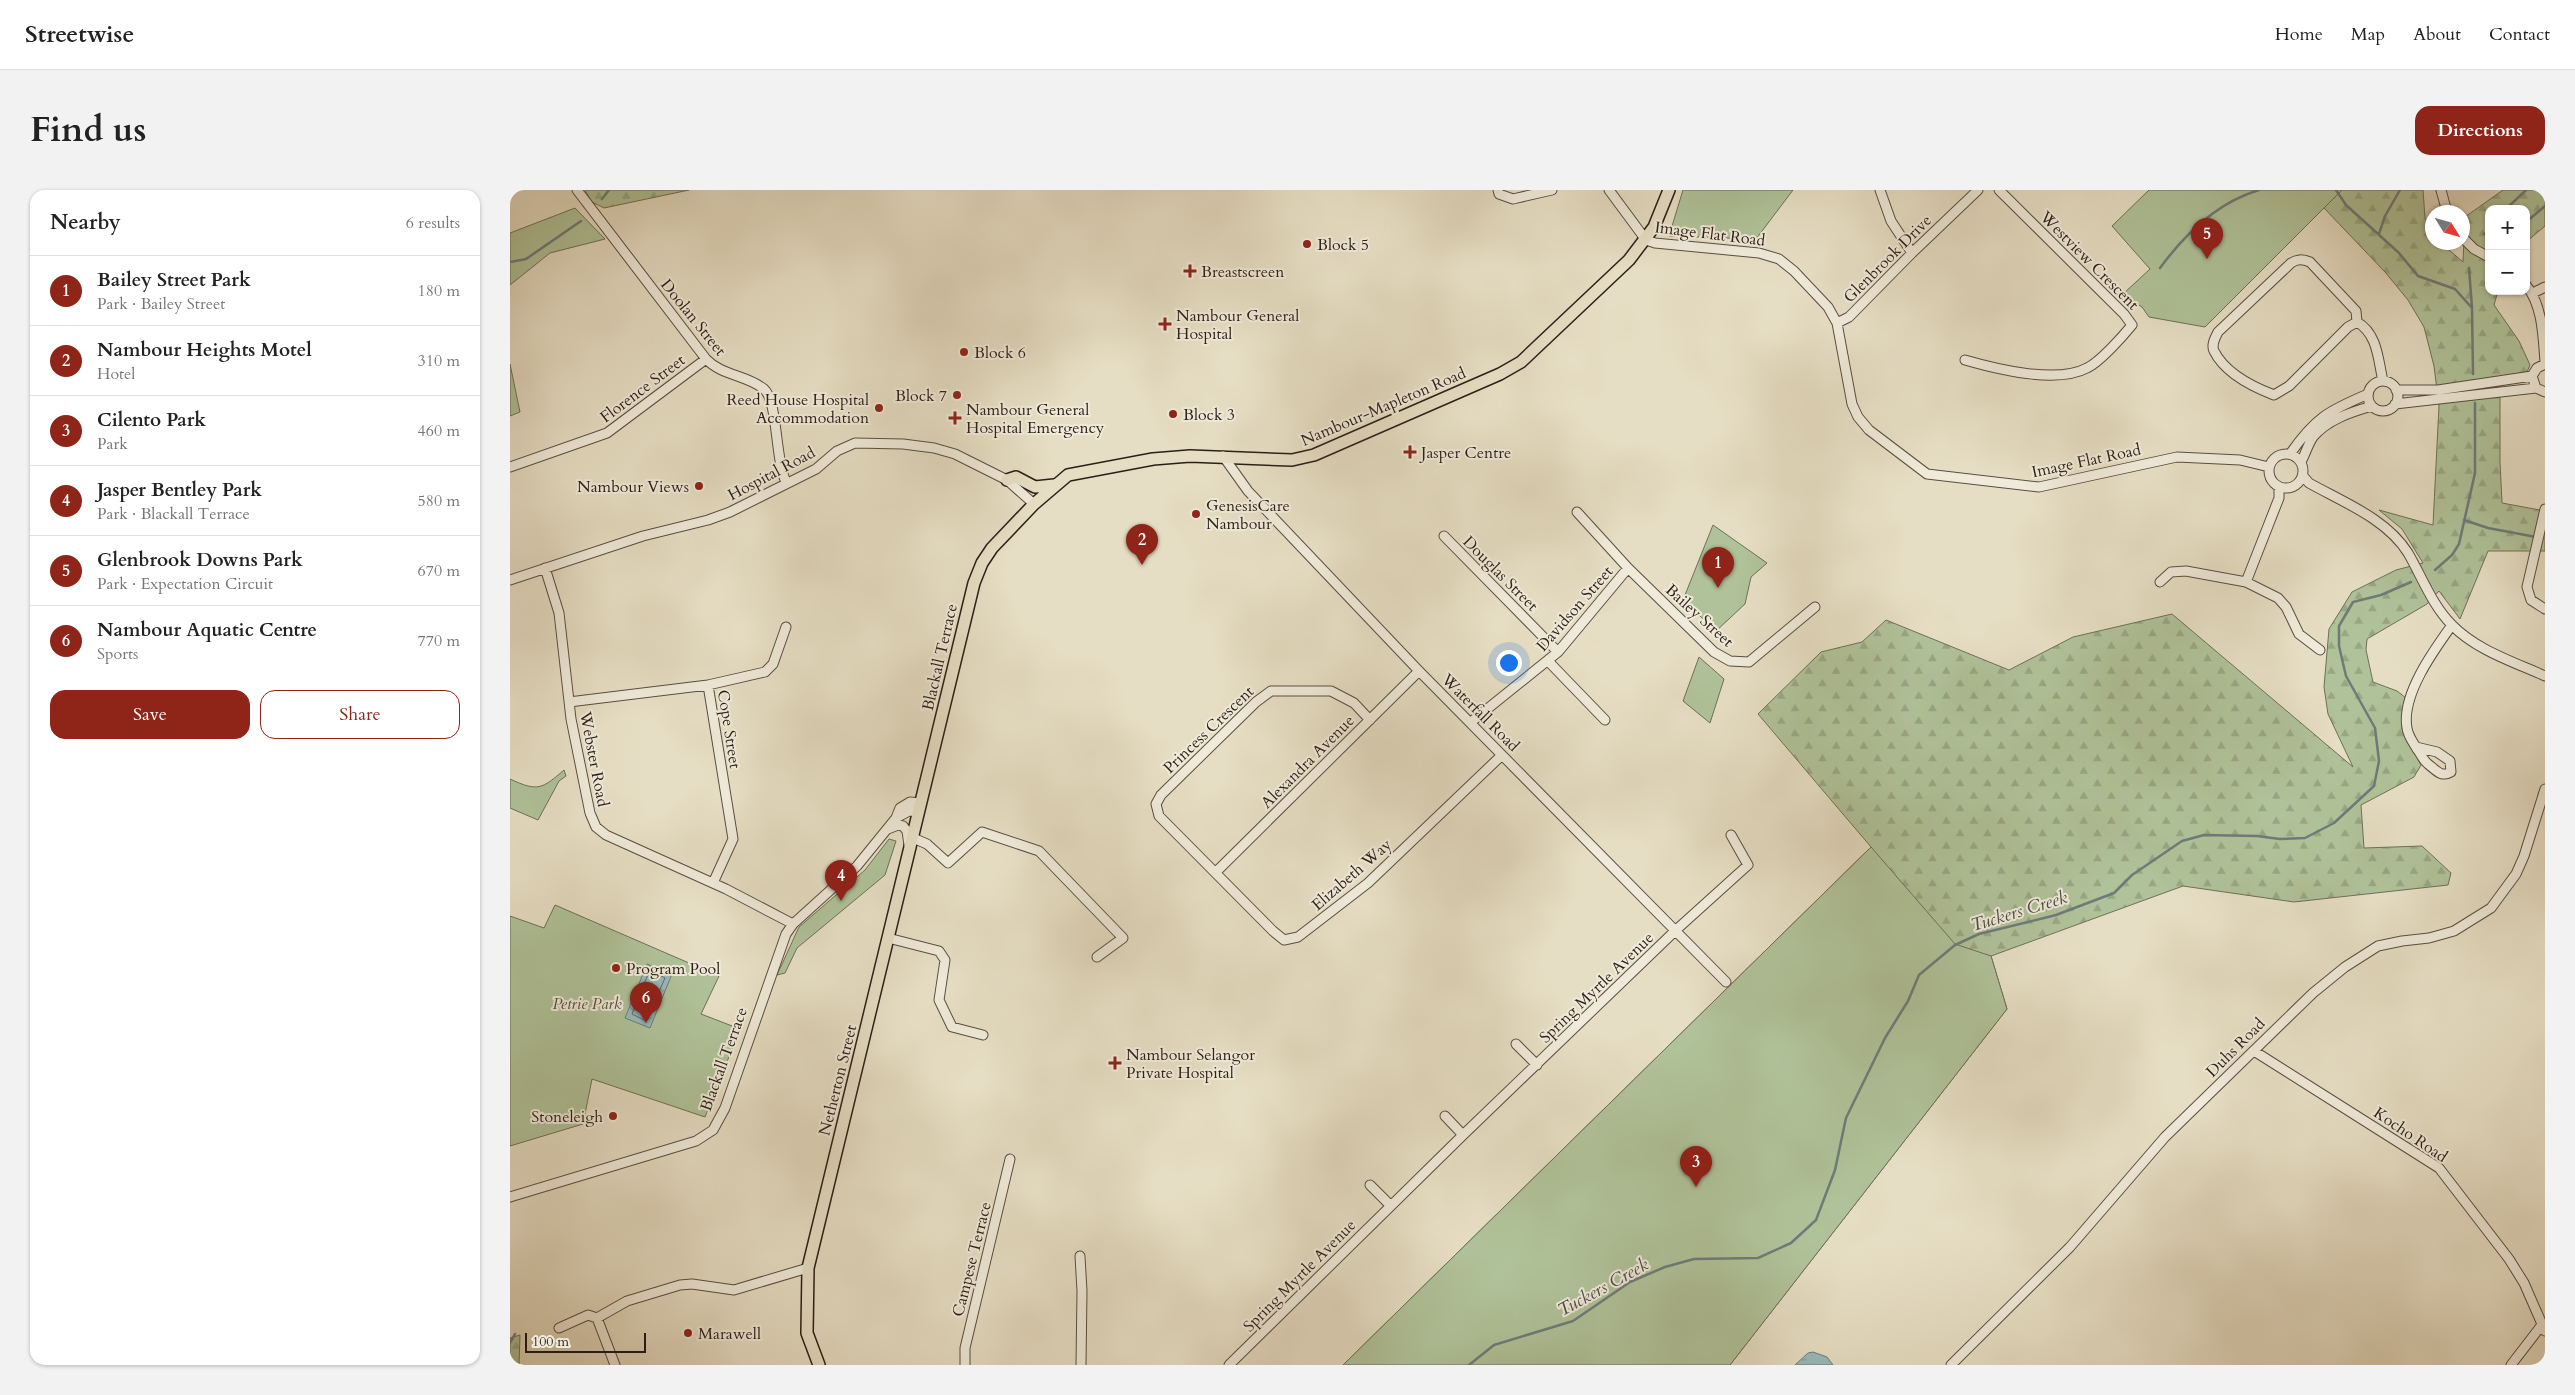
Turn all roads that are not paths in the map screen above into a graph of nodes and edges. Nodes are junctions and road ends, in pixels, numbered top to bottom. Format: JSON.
{"nodes":[{"id":1,"x":577,"y":190,"type":"edge"},
{"id":2,"x":1498,"y":190,"type":"edge"},
{"id":3,"x":1552,"y":190,"type":"edge"},
{"id":4,"x":1609,"y":190,"type":"edge"},
{"id":5,"x":1669,"y":190,"type":"edge"},
{"id":6,"x":1880,"y":190,"type":"edge"},
{"id":7,"x":1978,"y":190,"type":"edge"},
{"id":8,"x":1999,"y":190,"type":"edge"},
{"id":9,"x":2441,"y":190,"type":"edge"},
{"id":10,"x":2445,"y":205,"type":"edge"},
{"id":11,"x":1646,"y":240,"type":"junction"},
{"id":12,"x":2470,"y":245,"type":"edge"},
{"id":13,"x":1912,"y":253,"type":"junction"},
{"id":14,"x":2485,"y":255,"type":"edge"},
{"id":15,"x":2545,"y":287,"type":"edge"},
{"id":16,"x":2530,"y":290,"type":"edge"},
{"id":17,"x":2533,"y":293,"type":"junction"},
{"id":18,"x":2357,"y":322,"type":"junction"},
{"id":19,"x":1837,"y":323,"type":"junction"},
{"id":20,"x":706,"y":359,"type":"junction"},
{"id":21,"x":1965,"y":360,"type":"dead end"},
{"id":22,"x":2545,"y":363,"type":"edge"},
{"id":23,"x":2532,"y":376,"type":"junction"},
{"id":24,"x":2383,"y":382,"type":"junction"},
{"id":25,"x":2536,"y":388,"type":"junction"},
{"id":26,"x":2396,"y":390,"type":"junction"},
{"id":27,"x":2545,"y":392,"type":"edge"},
{"id":28,"x":2368,"y":394,"type":"junction"},
{"id":29,"x":2395,"y":404,"type":"junction"},
{"id":30,"x":2372,"y":406,"type":"junction"},
{"id":31,"x":2290,"y":454,"type":"junction"},
{"id":32,"x":1223,"y":456,"type":"junction"},
{"id":33,"x":2301,"y":462,"type":"junction"},
{"id":34,"x":2269,"y":466,"type":"junction"},
{"id":35,"x":510,"y":467,"type":"edge"},
{"id":36,"x":2303,"y":476,"type":"junction"},
{"id":37,"x":1007,"y":480,"type":"junction"},
{"id":38,"x":786,"y":482,"type":"junction"},
{"id":39,"x":1054,"y":485,"type":"junction"},
{"id":40,"x":2279,"y":488,"type":"junction"},
{"id":41,"x":1034,"y":504,"type":"junction"},
{"id":42,"x":2545,"y":509,"type":"edge"},
{"id":43,"x":1577,"y":512,"type":"dead end"},
{"id":44,"x":1444,"y":536,"type":"dead end"},
{"id":45,"x":545,"y":568,"type":"junction"},
{"id":46,"x":1628,"y":568,"type":"junction"},
{"id":47,"x":510,"y":580,"type":"edge"},
{"id":48,"x":2160,"y":582,"type":"dead end"},
{"id":49,"x":2246,"y":582,"type":"junction"},
{"id":50,"x":1815,"y":607,"type":"dead end"},
{"id":51,"x":2545,"y":609,"type":"edge"},
{"id":52,"x":2452,"y":625,"type":"junction"},
{"id":53,"x":786,"y":627,"type":"dead end"},
{"id":54,"x":2320,"y":650,"type":"dead end"},
{"id":55,"x":1558,"y":652,"type":"junction"},
{"id":56,"x":1548,"y":661,"type":"junction"},
{"id":57,"x":1419,"y":671,"type":"junction"},
{"id":58,"x":2545,"y":676,"type":"edge"},
{"id":59,"x":708,"y":685,"type":"junction"},
{"id":60,"x":569,"y":702,"type":"junction"},
{"id":61,"x":1370,"y":720,"type":"junction"},
{"id":62,"x":1606,"y":720,"type":"dead end"},
{"id":63,"x":1471,"y":722,"type":"junction"},
{"id":64,"x":2416,"y":747,"type":"dead end"},
{"id":65,"x":1502,"y":755,"type":"junction"},
{"id":66,"x":2545,"y":789,"type":"edge"},
{"id":67,"x":920,"y":808,"type":"junction"},
{"id":68,"x":887,"y":830,"type":"junction"},
{"id":69,"x":1731,"y":835,"type":"dead end"},
{"id":70,"x":913,"y":838,"type":"junction"},
{"id":71,"x":910,"y":850,"type":"junction"},
{"id":72,"x":1216,"y":872,"type":"junction"},
{"id":73,"x":713,"y":883,"type":"junction"},
{"id":74,"x":793,"y":924,"type":"junction"},
{"id":75,"x":1676,"y":930,"type":"junction"},
{"id":76,"x":888,"y":938,"type":"junction"},
{"id":77,"x":1096,"y":957,"type":"dead end"},
{"id":78,"x":1726,"y":982,"type":"dead end"},
{"id":79,"x":983,"y":1035,"type":"dead end"},
{"id":80,"x":1516,"y":1044,"type":"dead end"},
{"id":81,"x":2254,"y":1050,"type":"junction"},
{"id":82,"x":1537,"y":1065,"type":"junction"},
{"id":83,"x":1445,"y":1116,"type":"dead end"},
{"id":84,"x":1462,"y":1135,"type":"junction"},
{"id":85,"x":1010,"y":1160,"type":"dead end"},
{"id":86,"x":1370,"y":1185,"type":"dead end"},
{"id":87,"x":510,"y":1197,"type":"edge"},
{"id":88,"x":1390,"y":1205,"type":"junction"},
{"id":89,"x":1080,"y":1256,"type":"dead end"},
{"id":90,"x":808,"y":1268,"type":"junction"},
{"id":91,"x":597,"y":1318,"type":"junction"},
{"id":92,"x":559,"y":1328,"type":"dead end"},
{"id":93,"x":2543,"y":1328,"type":"edge"},
{"id":94,"x":615,"y":1365,"type":"edge"},
{"id":95,"x":819,"y":1365,"type":"edge"},
{"id":96,"x":965,"y":1365,"type":"edge"},
{"id":97,"x":1081,"y":1365,"type":"edge"},
{"id":98,"x":1229,"y":1365,"type":"edge"},
{"id":99,"x":1951,"y":1365,"type":"edge"},
{"id":100,"x":2511,"y":1365,"type":"edge"}],
"edges":[{"from":1,"to":20,"type":"street","name":"Doolan Street"},
{"from":2,"to":3,"type":"street"},
{"from":4,"to":11,"type":"street"},
{"from":5,"to":11,"type":"main road","name":"Nambour-Mapleton Road"},
{"from":6,"to":13,"type":"street"},
{"from":7,"to":13,"type":"street","name":"Glenbrook Drive"},
{"from":8,"to":21,"type":"street","name":"Westview Crescent"},
{"from":9,"to":10,"type":"street"},
{"from":11,"to":19,"type":"street","name":"Image Flat Road"},
{"from":11,"to":32,"type":"main road","name":"Nambour-Mapleton Road"},
{"from":12,"to":14,"type":"street"},
{"from":13,"to":19,"type":"street","name":"Glenbrook Drive"},
{"from":15,"to":17,"type":"street"},
{"from":16,"to":17,"type":"street"},
{"from":17,"to":22,"type":"street"},
{"from":18,"to":18,"type":"street"},
{"from":18,"to":24,"type":"street"},
{"from":19,"to":34,"type":"street","name":"Image Flat Road"},
{"from":20,"to":35,"type":"street","name":"Florence Street"},
{"from":20,"to":38,"type":"street","name":"Doolan Street"},
{"from":22,"to":23,"type":"street"},
{"from":23,"to":25,"type":"street"},
{"from":23,"to":26,"type":"street"},
{"from":24,"to":26,"type":"street"},
{"from":24,"to":28,"type":"street"},
{"from":25,"to":27,"type":"street"},
{"from":25,"to":29,"type":"street"},
{"from":26,"to":29,"type":"street"},
{"from":28,"to":30,"type":"street"},
{"from":28,"to":31,"type":"street"},
{"from":29,"to":30,"type":"street"},
{"from":30,"to":33,"type":"street"},
{"from":31,"to":33,"type":"street"},
{"from":31,"to":34,"type":"street"},
{"from":32,"to":39,"type":"main road","name":"Nambour-Mapleton Road"},
{"from":32,"to":57,"type":"street","name":"Waterfall Road"},
{"from":33,"to":36,"type":"street"},
{"from":34,"to":40,"type":"street"},
{"from":36,"to":40,"type":"street"},
{"from":36,"to":52,"type":"street"},
{"from":37,"to":38,"type":"street","name":"Hospital Road"},
{"from":37,"to":39,"type":"main road"},
{"from":37,"to":41,"type":"street","name":"Hospital Road"},
{"from":38,"to":45,"type":"street","name":"Hospital Road"},
{"from":39,"to":41,"type":"main road","name":"Nambour-Mapleton Road"},
{"from":40,"to":49,"type":"street"},
{"from":41,"to":67,"type":"main road","name":"Blackall Terrace"},
{"from":42,"to":51,"type":"street"},
{"from":43,"to":46,"type":"street","name":"Bailey Street"},
{"from":44,"to":55,"type":"street","name":"Douglas Street"},
{"from":45,"to":47,"type":"street","name":"Hospital Road"},
{"from":45,"to":60,"type":"street","name":"Webster Road"},
{"from":46,"to":50,"type":"street","name":"Bailey Street"},
{"from":46,"to":55,"type":"street","name":"Davidson Street"},
{"from":48,"to":49,"type":"street"},
{"from":49,"to":54,"type":"street"},
{"from":52,"to":58,"type":"street"},
{"from":52,"to":64,"type":"street"},
{"from":53,"to":59,"type":"street"},
{"from":55,"to":56,"type":"street","name":"Davidson Street"},
{"from":56,"to":62,"type":"street"},
{"from":56,"to":63,"type":"street","name":"Davidson Street"},
{"from":57,"to":61,"type":"street","name":"Alexandra Avenue"},
{"from":57,"to":63,"type":"street","name":"Waterfall Road"},
{"from":59,"to":60,"type":"street","name":"Cope Street"},
{"from":59,"to":73,"type":"street","name":"Cope Street"},
{"from":60,"to":73,"type":"street","name":"Webster Road"},
{"from":61,"to":72,"type":"street","name":"Alexandra Avenue"},
{"from":61,"to":72,"type":"street","name":"Princess Crescent"},
{"from":63,"to":65,"type":"street","name":"Waterfall Road"},
{"from":65,"to":72,"type":"street","name":"Elizabeth Way"},
{"from":65,"to":75,"type":"street","name":"Waterfall Road"},
{"from":66,"to":81,"type":"street","name":"Duhs Road"},
{"from":67,"to":68,"type":"street","name":"Blackall Terrace"},
{"from":67,"to":70,"type":"main road","name":"Netherton Street"},
{"from":68,"to":71,"type":"street"},
{"from":68,"to":74,"type":"street","name":"Blackall Terrace"},
{"from":69,"to":75,"type":"street","name":"Spring Myrtle Avenue"},
{"from":70,"to":71,"type":"main road","name":"Netherton Street"},
{"from":70,"to":77,"type":"street"},
{"from":71,"to":76,"type":"main road","name":"Netherton Street"},
{"from":73,"to":74,"type":"street","name":"Webster Road"},
{"from":74,"to":87,"type":"street","name":"Blackall Terrace"},
{"from":75,"to":78,"type":"street","name":"Waterfall Road"},
{"from":75,"to":82,"type":"street","name":"Spring Myrtle Avenue"},
{"from":76,"to":79,"type":"street"},
{"from":76,"to":90,"type":"main road","name":"Netherton Street"},
{"from":80,"to":82,"type":"street","name":"Spring Myrtle Avenue"},
{"from":81,"to":93,"type":"street","name":"Kocho Road"},
{"from":81,"to":99,"type":"street","name":"Duhs Road"},
{"from":82,"to":84,"type":"street","name":"Spring Myrtle Avenue"},
{"from":83,"to":84,"type":"street"},
{"from":84,"to":88,"type":"street","name":"Spring Myrtle Avenue"},
{"from":85,"to":96,"type":"street","name":"Campese Terrace"},
{"from":86,"to":88,"type":"street"},
{"from":88,"to":98,"type":"street","name":"Spring Myrtle Avenue"},
{"from":89,"to":97,"type":"street"},
{"from":90,"to":91,"type":"street"},
{"from":90,"to":95,"type":"main road","name":"Netherton Street"},
{"from":91,"to":92,"type":"street"},
{"from":91,"to":94,"type":"street"},
{"from":93,"to":100,"type":"street"}]}
